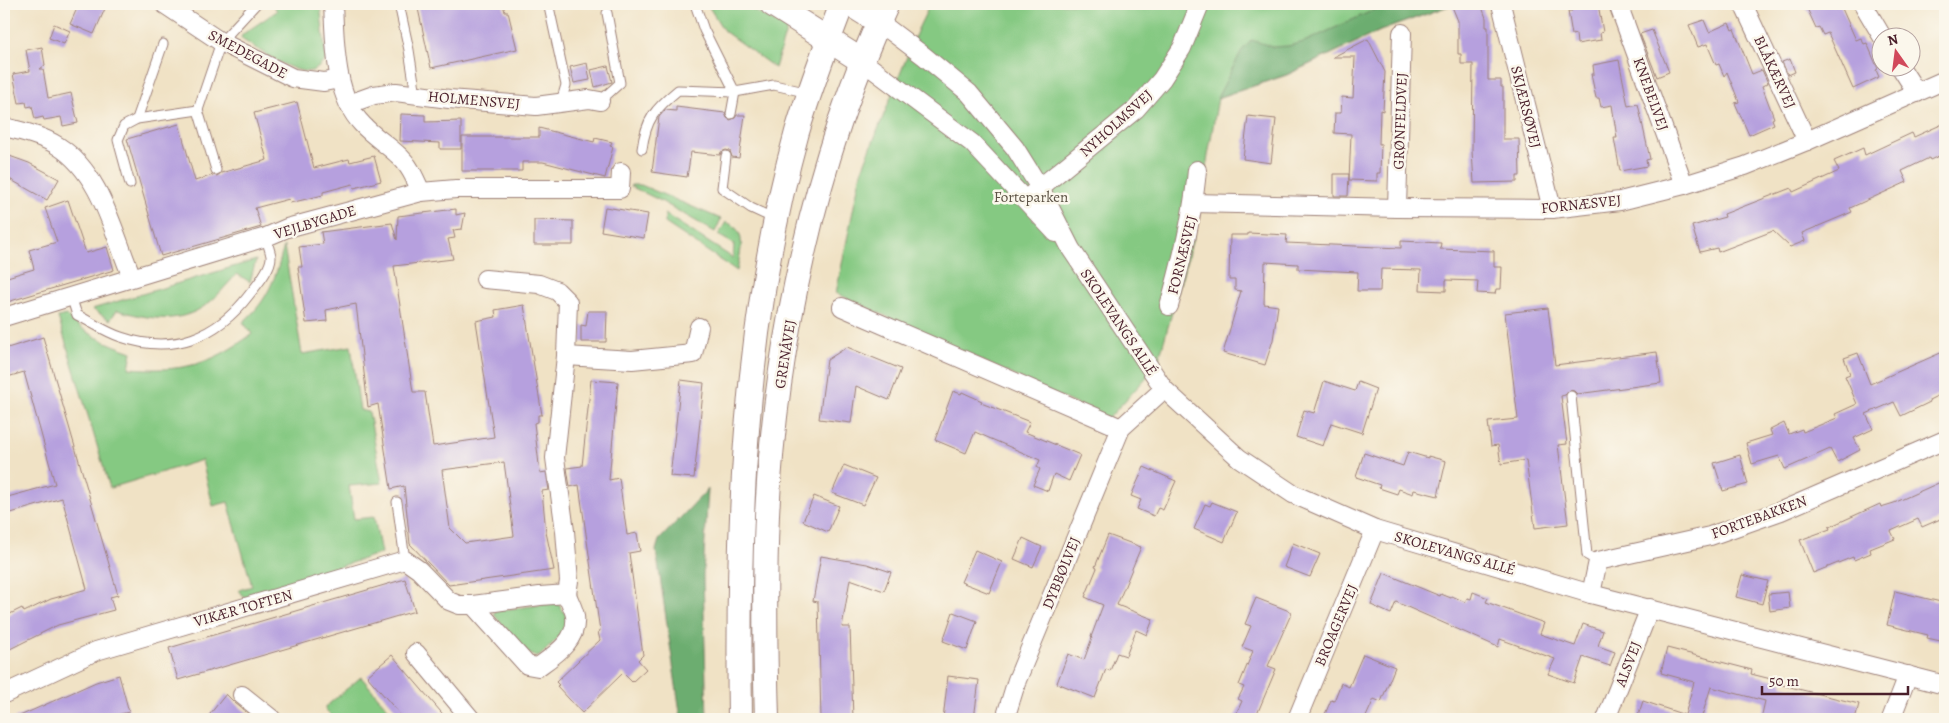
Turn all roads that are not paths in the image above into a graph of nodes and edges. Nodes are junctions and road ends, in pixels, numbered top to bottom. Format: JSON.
{"nodes":[{"id":1,"x":164,"y":4,"type":"edge"},
{"id":2,"x":256,"y":4,"type":"edge"},
{"id":3,"x":333,"y":4,"type":"edge"},
{"id":4,"x":399,"y":4,"type":"edge"},
{"id":5,"x":695,"y":4,"type":"edge"},
{"id":6,"x":772,"y":4,"type":"edge"},
{"id":7,"x":842,"y":4,"type":"edge"},
{"id":8,"x":850,"y":4,"type":"edge"},
{"id":9,"x":1200,"y":4,"type":"edge"},
{"id":10,"x":1501,"y":4,"type":"edge"},
{"id":11,"x":1618,"y":4,"type":"edge"},
{"id":12,"x":1743,"y":4,"type":"edge"},
{"id":13,"x":1863,"y":4,"type":"edge"},
{"id":14,"x":549,"y":7,"type":"dead end"},
{"id":15,"x":607,"y":13,"type":"dead end"},
{"id":16,"x":883,"y":13,"type":"edge"},
{"id":17,"x":1877,"y":28,"type":"edge"},
{"id":18,"x":1402,"y":33,"type":"dead end"},
{"id":19,"x":829,"y":39,"type":"junction"},
{"id":20,"x":221,"y":42,"type":"junction"},
{"id":21,"x":163,"y":44,"type":"dead end"},
{"id":22,"x":862,"y":62,"type":"junction"},
{"id":23,"x":1907,"y":78,"type":"edge"},
{"id":24,"x":340,"y":79,"type":"junction"},
{"id":25,"x":1945,"y":80,"type":"edge"},
{"id":26,"x":735,"y":92,"type":"junction"},
{"id":27,"x":810,"y":93,"type":"junction"},
{"id":28,"x":1917,"y":93,"type":"junction"},
{"id":29,"x":416,"y":95,"type":"junction"},
{"id":30,"x":600,"y":101,"type":"joint"},
{"id":31,"x":349,"y":104,"type":"junction"},
{"id":32,"x":558,"y":104,"type":"junction"},
{"id":33,"x":198,"y":110,"type":"junction"},
{"id":34,"x":731,"y":114,"type":"dead end"},
{"id":35,"x":137,"y":119,"type":"junction"},
{"id":36,"x":4,"y":127,"type":"edge"},
{"id":37,"x":1807,"y":141,"type":"junction"},
{"id":38,"x":642,"y":149,"type":"dead end"},
{"id":39,"x":726,"y":156,"type":"dead end"},
{"id":40,"x":216,"y":170,"type":"dead end"},
{"id":41,"x":1197,"y":170,"type":"dead end"},
{"id":42,"x":621,"y":172,"type":"dead end"},
{"id":43,"x":130,"y":184,"type":"dead end"},
{"id":44,"x":1684,"y":185,"type":"junction"},
{"id":45,"x":1040,"y":188,"type":"junction"},
{"id":46,"x":421,"y":192,"type":"junction"},
{"id":47,"x":1025,"y":200,"type":"junction"},
{"id":48,"x":1194,"y":203,"type":"junction"},
{"id":49,"x":1397,"y":208,"type":"junction"},
{"id":50,"x":1552,"y":209,"type":"junction"},
{"id":51,"x":776,"y":220,"type":"junction"},
{"id":52,"x":266,"y":237,"type":"junction"},
{"id":53,"x":1071,"y":249,"type":"junction"},
{"id":54,"x":132,"y":277,"type":"junction"},
{"id":55,"x":485,"y":279,"type":"dead end"},
{"id":56,"x":71,"y":296,"type":"junction"},
{"id":57,"x":1169,"y":306,"type":"dead end"},
{"id":58,"x":842,"y":308,"type":"dead end"},
{"id":59,"x":4,"y":317,"type":"edge"},
{"id":60,"x":699,"y":327,"type":"dead end"},
{"id":61,"x":566,"y":356,"type":"junction"},
{"id":62,"x":1164,"y":389,"type":"junction"},
{"id":63,"x":1571,"y":396,"type":"dead end"},
{"id":64,"x":1120,"y":428,"type":"junction"},
{"id":65,"x":1945,"y":440,"type":"edge"},
{"id":66,"x":397,"y":502,"type":"dead end"},
{"id":67,"x":1375,"y":530,"type":"junction"},
{"id":68,"x":404,"y":560,"type":"junction"},
{"id":69,"x":1598,"y":561,"type":"junction"},
{"id":70,"x":567,"y":594,"type":"junction"},
{"id":71,"x":1591,"y":594,"type":"junction"},
{"id":72,"x":474,"y":605,"type":"junction"},
{"id":73,"x":1650,"y":608,"type":"junction"},
{"id":74,"x":416,"y":652,"type":"dead end"},
{"id":75,"x":1908,"y":674,"type":"junction"},
{"id":76,"x":1945,"y":685,"type":"edge"},
{"id":77,"x":4,"y":694,"type":"edge"},
{"id":78,"x":242,"y":694,"type":"dead end"},
{"id":79,"x":272,"y":719,"type":"edge"},
{"id":80,"x":471,"y":719,"type":"edge"},
{"id":81,"x":740,"y":719,"type":"edge"},
{"id":82,"x":767,"y":719,"type":"edge"},
{"id":83,"x":1005,"y":719,"type":"edge"},
{"id":84,"x":1297,"y":719,"type":"edge"},
{"id":85,"x":1606,"y":719,"type":"edge"},
{"id":86,"x":1891,"y":719,"type":"edge"}],
"edges":[{"from":1,"to":20,"type":"street","name":"SMEDEGADE"},
{"from":2,"to":20,"type":"lane"},
{"from":3,"to":24,"type":"street"},
{"from":4,"to":29,"type":"lane"},
{"from":5,"to":26,"type":"lane"},
{"from":6,"to":19,"type":"main road"},
{"from":7,"to":19,"type":"main road","name":"GRENÅVEJ"},
{"from":8,"to":16,"type":"main road"},
{"from":9,"to":45,"type":"street","name":"NYHOLMSVEJ"},
{"from":10,"to":50,"type":"street","name":"SKJÆRSØVEJ"},
{"from":11,"to":44,"type":"street","name":"KNEBELVEJ"},
{"from":12,"to":37,"type":"street","name":"BLÅKÆRVEJ"},
{"from":13,"to":17,"type":"street"},
{"from":14,"to":32,"type":"lane"},
{"from":15,"to":30,"type":"lane"},
{"from":16,"to":22,"type":"main road","name":"GRENÅVEJ"},
{"from":16,"to":45,"type":"street","name":"SKOLEVANGS ALLÉ"},
{"from":18,"to":49,"type":"street","name":"GRØNFELDVEJ"},
{"from":19,"to":22,"type":"main road"},
{"from":19,"to":27,"type":"main road","name":"GRENÅVEJ"},
{"from":20,"to":24,"type":"street","name":"SMEDEGADE"},
{"from":20,"to":33,"type":"lane"},
{"from":21,"to":35,"type":"lane"},
{"from":22,"to":47,"type":"street","name":"SKOLEVANGS ALLÉ"},
{"from":22,"to":82,"type":"main road","name":"GRENÅVEJ"},
{"from":23,"to":28,"type":"street"},
{"from":24,"to":31,"type":"street"},
{"from":25,"to":28,"type":"street","name":"FORNÆSVEJ"},
{"from":26,"to":27,"type":"lane"},
{"from":26,"to":34,"type":"lane"},
{"from":26,"to":38,"type":"lane"},
{"from":27,"to":51,"type":"main road","name":"GRENÅVEJ"},
{"from":28,"to":37,"type":"street","name":"FORNÆSVEJ"},
{"from":29,"to":31,"type":"street","name":"HOLMENSVEJ"},
{"from":29,"to":32,"type":"street","name":"HOLMENSVEJ"},
{"from":30,"to":32,"type":"street","name":"HOLMENSVEJ"},
{"from":31,"to":46,"type":"street"},
{"from":33,"to":35,"type":"lane"},
{"from":33,"to":40,"type":"lane"},
{"from":35,"to":43,"type":"lane"},
{"from":36,"to":54,"type":"street"},
{"from":37,"to":44,"type":"street","name":"FORNÆSVEJ"},
{"from":39,"to":51,"type":"lane"},
{"from":41,"to":48,"type":"street","name":"FORNÆSVEJ"},
{"from":42,"to":46,"type":"street","name":"VEJLBYGADE"},
{"from":44,"to":50,"type":"street","name":"FORNÆSVEJ"},
{"from":45,"to":47,"type":"street","name":"NYHOLMSVEJ"},
{"from":45,"to":53,"type":"street","name":"SKOLEVANGS ALLÉ"},
{"from":46,"to":52,"type":"street","name":"VEJLBYGADE"},
{"from":47,"to":53,"type":"street","name":"SKOLEVANGS ALLÉ"},
{"from":48,"to":49,"type":"street","name":"FORNÆSVEJ"},
{"from":48,"to":57,"type":"street","name":"FORNÆSVEJ"},
{"from":49,"to":50,"type":"street","name":"FORNÆSVEJ"},
{"from":51,"to":81,"type":"main road","name":"GRENÅVEJ"},
{"from":52,"to":54,"type":"street","name":"VEJLBYGADE"},
{"from":52,"to":56,"type":"lane"},
{"from":53,"to":62,"type":"street","name":"SKOLEVANGS ALLÉ"},
{"from":54,"to":56,"type":"street","name":"VEJLBYGADE"},
{"from":55,"to":61,"type":"street"},
{"from":56,"to":59,"type":"street","name":"VEJLBYGADE"},
{"from":58,"to":64,"type":"street"},
{"from":60,"to":61,"type":"street"},
{"from":61,"to":70,"type":"street"},
{"from":62,"to":64,"type":"street","name":"DYBBØLVEJ"},
{"from":62,"to":67,"type":"street","name":"SKOLEVANGS ALLÉ"},
{"from":63,"to":69,"type":"lane"},
{"from":64,"to":83,"type":"street","name":"DYBBØLVEJ"},
{"from":65,"to":69,"type":"street","name":"FORTEBAKKEN"},
{"from":66,"to":68,"type":"lane"},
{"from":67,"to":71,"type":"street","name":"SKOLEVANGS ALLÉ"},
{"from":67,"to":84,"type":"street","name":"BROAGERVEJ"},
{"from":68,"to":72,"type":"street"},
{"from":68,"to":77,"type":"street","name":"VIKÆR TOFTEN"},
{"from":69,"to":71,"type":"street"},
{"from":70,"to":72,"type":"street"},
{"from":70,"to":72,"type":"street"},
{"from":71,"to":73,"type":"street","name":"SKOLEVANGS ALLÉ"},
{"from":73,"to":75,"type":"street","name":"SKOLEVANGS ALLÉ"},
{"from":73,"to":85,"type":"street","name":"ALSVEJ"},
{"from":74,"to":80,"type":"street"},
{"from":75,"to":76,"type":"street","name":"SKOLEVANGS ALLÉ"},
{"from":75,"to":86,"type":"street"},
{"from":78,"to":79,"type":"street"}]}
